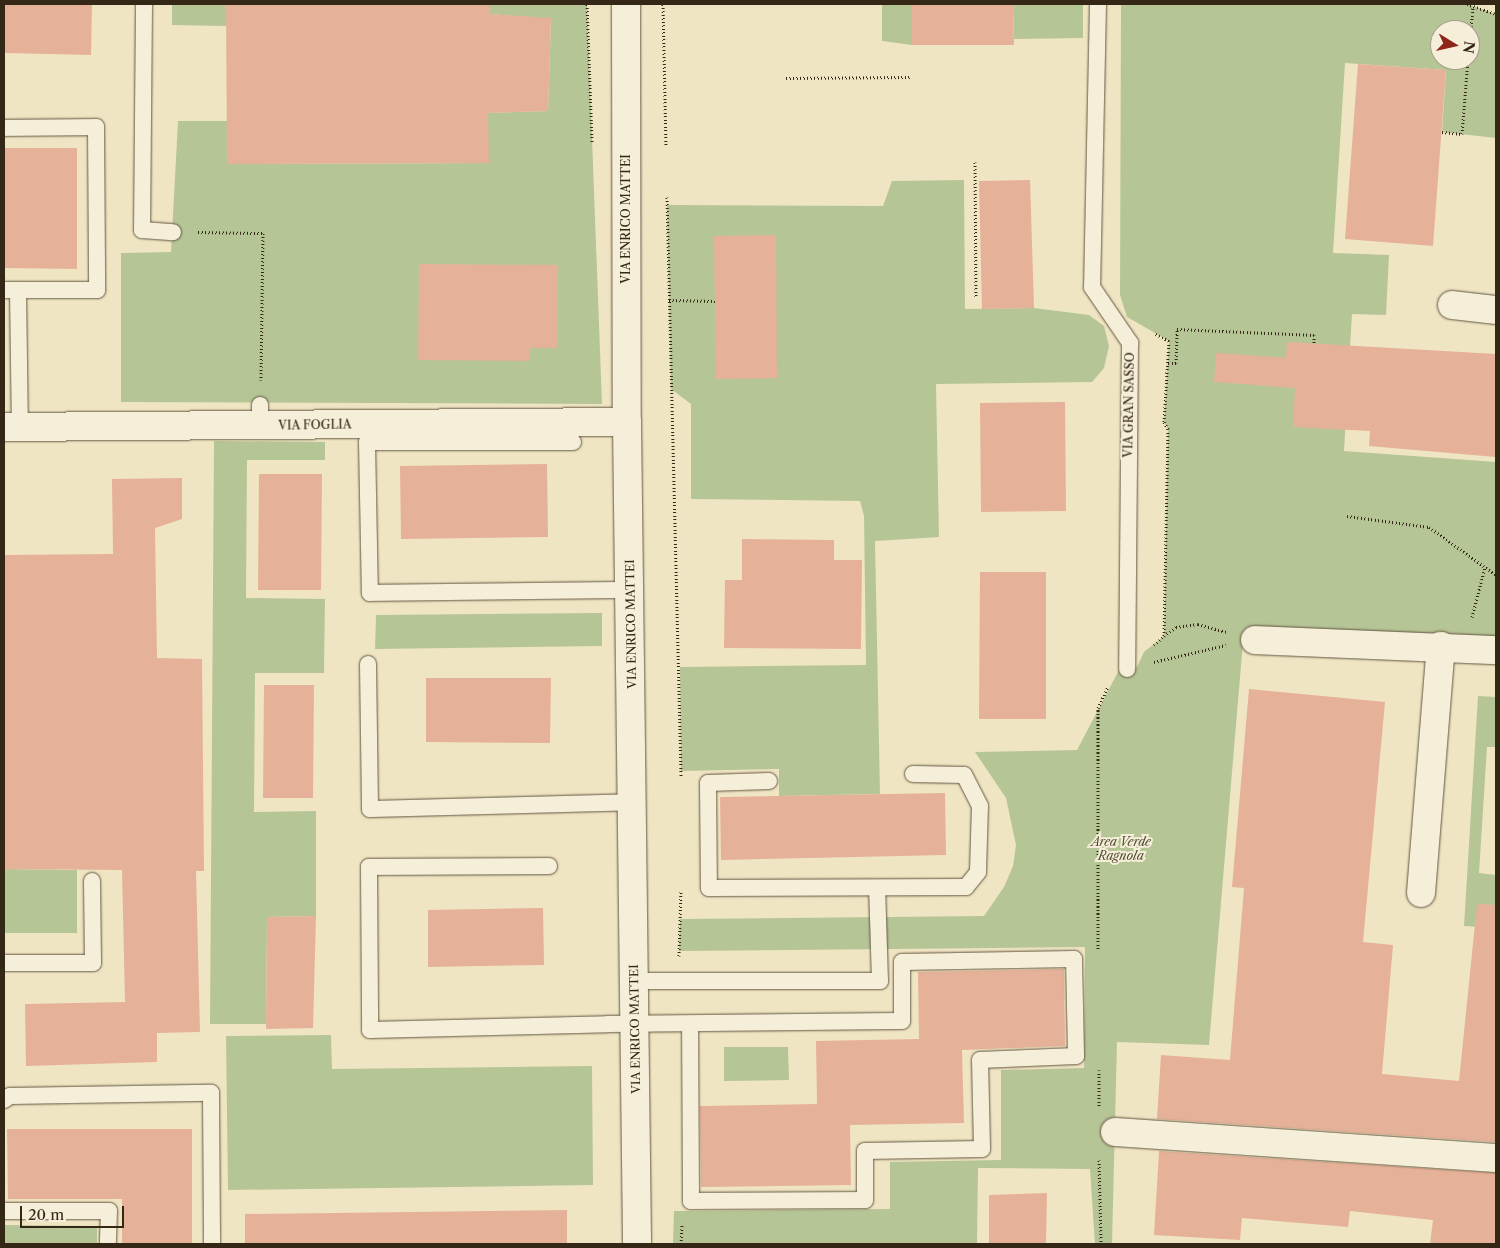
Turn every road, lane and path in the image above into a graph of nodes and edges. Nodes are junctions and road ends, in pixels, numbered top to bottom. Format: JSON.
{"nodes":[{"id":1,"x":144,"y":4,"type":"edge"},
{"id":2,"x":626,"y":4,"type":"edge"},
{"id":3,"x":663,"y":4,"type":"edge"},
{"id":4,"x":1098,"y":4,"type":"edge"},
{"id":5,"x":1467,"y":4,"type":"edge"},
{"id":6,"x":1473,"y":6,"type":"junction"},
{"id":7,"x":1496,"y":14,"type":"edge"},
{"id":8,"x":1472,"y":20,"type":"edge"},
{"id":9,"x":1467,"y":70,"type":"edge"},
{"id":10,"x":911,"y":77,"type":"dead end"},
{"id":11,"x":786,"y":78,"type":"dead end"},
{"id":12,"x":4,"y":128,"type":"edge"},
{"id":13,"x":1442,"y":132,"type":"dead end"},
{"id":14,"x":666,"y":146,"type":"dead end"},
{"id":15,"x":975,"y":162,"type":"dead end"},
{"id":16,"x":667,"y":197,"type":"dead end"},
{"id":17,"x":173,"y":232,"type":"joint"},
{"id":18,"x":11,"y":290,"type":"edge"},
{"id":19,"x":976,"y":298,"type":"dead end"},
{"id":20,"x":669,"y":300,"type":"junction"},
{"id":21,"x":715,"y":301,"type":"dead end"},
{"id":22,"x":1452,"y":305,"type":"dead end"},
{"id":23,"x":1496,"y":310,"type":"edge"},
{"id":24,"x":1314,"y":344,"type":"dead end"},
{"id":25,"x":1168,"y":363,"type":"dead end"},
{"id":26,"x":260,"y":415,"type":"junction"},
{"id":27,"x":627,"y":422,"type":"junction"},
{"id":28,"x":12,"y":426,"type":"edge"},
{"id":29,"x":573,"y":442,"type":"dead end"},
{"id":30,"x":1347,"y":516,"type":"dead end"},
{"id":31,"x":1485,"y":567,"type":"junction"},
{"id":32,"x":1496,"y":575,"type":"edge"},
{"id":33,"x":632,"y":590,"type":"junction"},
{"id":34,"x":1471,"y":627,"type":"dead end"},
{"id":35,"x":1164,"y":636,"type":"dead end"},
{"id":36,"x":1250,"y":641,"type":"junction"},
{"id":37,"x":1441,"y":646,"type":"junction"},
{"id":38,"x":1496,"y":650,"type":"edge"},
{"id":39,"x":368,"y":664,"type":"dead end"},
{"id":40,"x":1127,"y":669,"type":"junction"},
{"id":41,"x":913,"y":774,"type":"dead end"},
{"id":42,"x":681,"y":780,"type":"dead end"},
{"id":43,"x":769,"y":782,"type":"dead end"},
{"id":44,"x":633,"y":802,"type":"junction"},
{"id":45,"x":549,"y":866,"type":"dead end"},
{"id":46,"x":92,"y":881,"type":"dead end"},
{"id":47,"x":681,"y":886,"type":"dead end"},
{"id":48,"x":877,"y":888,"type":"junction"},
{"id":49,"x":1421,"y":893,"type":"dead end"},
{"id":50,"x":1098,"y":955,"type":"dead end"},
{"id":51,"x":4,"y":963,"type":"edge"},
{"id":52,"x":634,"y":981,"type":"junction"},
{"id":53,"x":677,"y":981,"type":"junction"},
{"id":54,"x":690,"y":1024,"type":"junction"},
{"id":55,"x":635,"y":1025,"type":"junction"},
{"id":56,"x":1099,"y":1063,"type":"dead end"},
{"id":57,"x":4,"y":1100,"type":"edge"},
{"id":58,"x":1104,"y":1131,"type":"junction"},
{"id":59,"x":1496,"y":1158,"type":"edge"},
{"id":60,"x":4,"y":1211,"type":"edge"},
{"id":61,"x":682,"y":1219,"type":"dead end"},
{"id":62,"x":108,"y":1244,"type":"edge"},
{"id":63,"x":212,"y":1244,"type":"edge"},
{"id":64,"x":637,"y":1244,"type":"edge"},
{"id":65,"x":681,"y":1244,"type":"edge"},
{"id":66,"x":1101,"y":1244,"type":"edge"}],
"edges":[{"from":1,"to":17,"type":"lane"},
{"from":2,"to":27,"type":"street","name":"VIA ENRICO MATTEI"},
{"from":3,"to":14,"type":"path"},
{"from":4,"to":40,"type":"lane","name":"VIA GRAN SASSO"},
{"from":5,"to":6,"type":"path"},
{"from":6,"to":7,"type":"path"},
{"from":6,"to":8,"type":"path"},
{"from":9,"to":13,"type":"path"},
{"from":10,"to":11,"type":"path"},
{"from":12,"to":18,"type":"lane"},
{"from":15,"to":19,"type":"path"},
{"from":16,"to":20,"type":"path"},
{"from":17,"to":26,"type":"path"},
{"from":18,"to":28,"type":"lane"},
{"from":20,"to":21,"type":"path"},
{"from":20,"to":42,"type":"path"},
{"from":22,"to":23,"type":"street"},
{"from":24,"to":25,"type":"path"},
{"from":26,"to":27,"type":"street","name":"VIA FOGLIA"},
{"from":26,"to":28,"type":"street","name":"VIA FOGLIA"},
{"from":27,"to":33,"type":"street","name":"VIA ENRICO MATTEI"},
{"from":29,"to":33,"type":"lane"},
{"from":30,"to":31,"type":"path"},
{"from":31,"to":32,"type":"path"},
{"from":31,"to":34,"type":"path"},
{"from":33,"to":44,"type":"street","name":"VIA ENRICO MATTEI"},
{"from":35,"to":36,"type":"path"},
{"from":36,"to":37,"type":"street"},
{"from":36,"to":40,"type":"path"},
{"from":37,"to":38,"type":"street"},
{"from":37,"to":49,"type":"street"},
{"from":39,"to":44,"type":"lane"},
{"from":40,"to":50,"type":"path"},
{"from":41,"to":48,"type":"lane"},
{"from":43,"to":48,"type":"lane"},
{"from":44,"to":52,"type":"street","name":"VIA ENRICO MATTEI"},
{"from":45,"to":55,"type":"lane"},
{"from":46,"to":51,"type":"lane"},
{"from":47,"to":53,"type":"path"},
{"from":48,"to":53,"type":"lane"},
{"from":52,"to":53,"type":"lane"},
{"from":52,"to":55,"type":"street","name":"VIA ENRICO MATTEI"},
{"from":54,"to":54,"type":"lane"},
{"from":54,"to":55,"type":"lane"},
{"from":55,"to":64,"type":"street","name":"VIA ENRICO MATTEI"},
{"from":56,"to":58,"type":"path"},
{"from":57,"to":63,"type":"lane"},
{"from":58,"to":59,"type":"street"},
{"from":58,"to":66,"type":"path"},
{"from":60,"to":62,"type":"lane"},
{"from":61,"to":65,"type":"path"}]}
